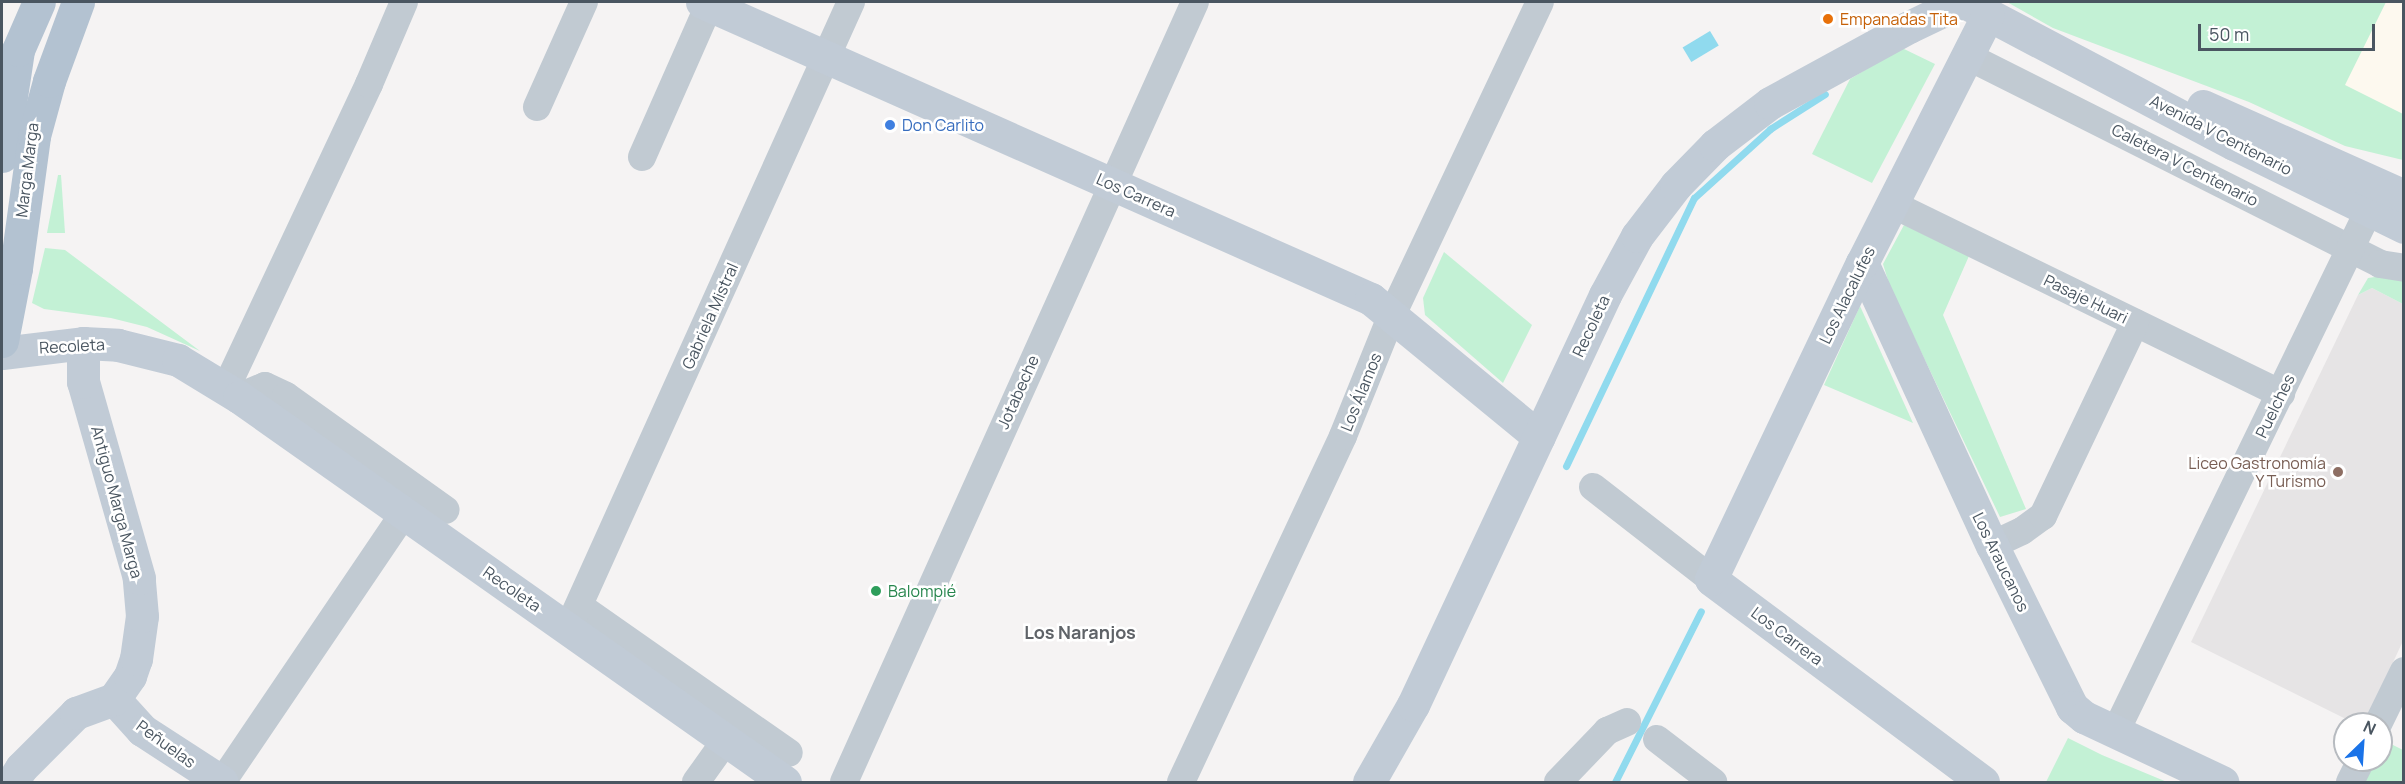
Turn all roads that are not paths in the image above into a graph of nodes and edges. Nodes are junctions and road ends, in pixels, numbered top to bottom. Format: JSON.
{"nodes":[{"id":1,"x":39,"y":2,"type":"edge"},
{"id":2,"x":62,"y":2,"type":"edge"},
{"id":3,"x":78,"y":2,"type":"edge"},
{"id":4,"x":404,"y":2,"type":"edge"},
{"id":5,"x":584,"y":2,"type":"edge"},
{"id":6,"x":602,"y":2,"type":"edge"},
{"id":7,"x":851,"y":2,"type":"edge"},
{"id":8,"x":1195,"y":2,"type":"edge"},
{"id":9,"x":1540,"y":2,"type":"edge"},
{"id":10,"x":705,"y":3,"type":"edge"},
{"id":11,"x":1971,"y":6,"type":"edge"},
{"id":12,"x":588,"y":34,"type":"dead end"},
{"id":13,"x":2039,"y":41,"type":"junction"},
{"id":14,"x":10,"y":46,"type":"edge"},
{"id":15,"x":1967,"y":56,"type":"junction"},
{"id":16,"x":825,"y":58,"type":"junction"},
{"id":17,"x":537,"y":106,"type":"dead end"},
{"id":18,"x":34,"y":122,"type":"junction"},
{"id":19,"x":2,"y":156,"type":"edge"},
{"id":20,"x":642,"y":157,"type":"dead end"},
{"id":21,"x":1111,"y":184,"type":"junction"},
{"id":22,"x":2403,"y":196,"type":"edge"},
{"id":23,"x":1892,"y":204,"type":"junction"},
{"id":24,"x":2369,"y":210,"type":"junction"},
{"id":25,"x":2403,"y":227,"type":"edge"},
{"id":26,"x":2350,"y":248,"type":"junction"},
{"id":27,"x":1862,"y":263,"type":"junction"},
{"id":28,"x":2403,"y":268,"type":"edge"},
{"id":29,"x":1392,"y":315,"type":"junction"},
{"id":30,"x":2135,"y":323,"type":"junction"},
{"id":31,"x":2,"y":341,"type":"edge"},
{"id":32,"x":83,"y":343,"type":"junction"},
{"id":33,"x":2,"y":353,"type":"edge"},
{"id":34,"x":232,"y":393,"type":"junction"},
{"id":35,"x":2281,"y":394,"type":"junction"},
{"id":36,"x":1539,"y":437,"type":"junction"},
{"id":37,"x":1593,"y":487,"type":"dead end"},
{"id":38,"x":446,"y":510,"type":"dead end"},
{"id":39,"x":404,"y":513,"type":"junction"},
{"id":40,"x":1992,"y":545,"type":"junction"},
{"id":41,"x":1711,"y":579,"type":"junction"},
{"id":42,"x":573,"y":618,"type":"junction"},
{"id":43,"x":2403,"y":671,"type":"edge"},
{"id":44,"x":114,"y":699,"type":"junction"},
{"id":45,"x":2384,"y":712,"type":"edge"},
{"id":46,"x":1627,"y":722,"type":"dead end"},
{"id":47,"x":2116,"y":731,"type":"junction"},
{"id":48,"x":1657,"y":739,"type":"dead end"},
{"id":49,"x":726,"y":740,"type":"junction"},
{"id":50,"x":787,"y":768,"type":"edge"},
{"id":51,"x":222,"y":782,"type":"edge"},
{"id":52,"x":12,"y":783,"type":"edge"},
{"id":53,"x":696,"y":783,"type":"edge"},
{"id":54,"x":844,"y":783,"type":"edge"},
{"id":55,"x":1180,"y":783,"type":"edge"},
{"id":56,"x":1369,"y":783,"type":"edge"},
{"id":57,"x":1558,"y":783,"type":"edge"},
{"id":58,"x":1713,"y":783,"type":"edge"},
{"id":59,"x":1983,"y":783,"type":"edge"},
{"id":60,"x":2222,"y":783,"type":"edge"}],
"edges":[{"from":1,"to":14,"type":"main road","name":"Marga Marga"},
{"from":2,"to":18,"type":"street","name":"Marga Marga"},
{"from":3,"to":18,"type":"main road"},
{"from":4,"to":34,"type":"street"},
{"from":5,"to":17,"type":"street"},
{"from":6,"to":12,"type":"street"},
{"from":7,"to":16,"type":"street","name":"Gabriela Mistral"},
{"from":8,"to":21,"type":"street","name":"Jotabeche"},
{"from":9,"to":29,"type":"street","name":"Los Álamos"},
{"from":10,"to":16,"type":"street","name":"Los Carrera"},
{"from":10,"to":20,"type":"street"},
{"from":11,"to":13,"type":"street","name":"Avenida V Centenario"},
{"from":11,"to":15,"type":"street","name":"Los Alacalufes"},
{"from":11,"to":36,"type":"street","name":"Recoleta"},
{"from":13,"to":22,"type":"street","name":"Avenida V Centenario"},
{"from":13,"to":24,"type":"street","name":"Avenida V Centenario"},
{"from":14,"to":18,"type":"street"},
{"from":14,"to":19,"type":"main road","name":"Marga Marga"},
{"from":15,"to":23,"type":"street","name":"Los Alacalufes"},
{"from":15,"to":26,"type":"street","name":"Caletera V Centenario"},
{"from":16,"to":21,"type":"street","name":"Los Carrera"},
{"from":16,"to":42,"type":"street","name":"Gabriela Mistral"},
{"from":18,"to":31,"type":"main road","name":"Marga Marga"},
{"from":21,"to":29,"type":"street","name":"Los Carrera"},
{"from":21,"to":54,"type":"street","name":"Jotabeche"},
{"from":23,"to":27,"type":"street","name":"Los Alacalufes"},
{"from":23,"to":30,"type":"street","name":"Pasaje Huari"},
{"from":24,"to":25,"type":"street","name":"Avenida V Centenario"},
{"from":24,"to":26,"type":"street","name":"Puelches"},
{"from":26,"to":28,"type":"street","name":"Caletera V Centenario"},
{"from":26,"to":35,"type":"street","name":"Puelches"},
{"from":27,"to":40,"type":"street","name":"Los Araucanos"},
{"from":27,"to":41,"type":"street","name":"Los Alacalufes"},
{"from":29,"to":36,"type":"street","name":"Los Carrera"},
{"from":29,"to":55,"type":"street","name":"Los Álamos"},
{"from":30,"to":35,"type":"street","name":"Pasaje Huari"},
{"from":30,"to":40,"type":"street"},
{"from":32,"to":33,"type":"street","name":"Recoleta"},
{"from":32,"to":34,"type":"street","name":"Recoleta"},
{"from":32,"to":44,"type":"street","name":"Antiguo Marga Marga"},
{"from":34,"to":38,"type":"street"},
{"from":34,"to":39,"type":"street","name":"Recoleta"},
{"from":35,"to":47,"type":"street","name":"Puelches"},
{"from":36,"to":56,"type":"street","name":"Recoleta"},
{"from":37,"to":41,"type":"street","name":"Los Carrera"},
{"from":39,"to":42,"type":"street","name":"Recoleta"},
{"from":39,"to":51,"type":"street"},
{"from":40,"to":47,"type":"street","name":"Los Araucanos"},
{"from":41,"to":59,"type":"street","name":"Los Carrera"},
{"from":42,"to":49,"type":"street","name":"Recoleta"},
{"from":42,"to":50,"type":"street","name":"Recoleta"},
{"from":43,"to":45,"type":"street"},
{"from":44,"to":51,"type":"street","name":"Peñuelas"},
{"from":44,"to":52,"type":"street"},
{"from":46,"to":57,"type":"street"},
{"from":47,"to":60,"type":"street","name":"Los Araucanos"},
{"from":48,"to":58,"type":"street"},
{"from":49,"to":50,"type":"street","name":"Recoleta"},
{"from":49,"to":53,"type":"street"}]}
